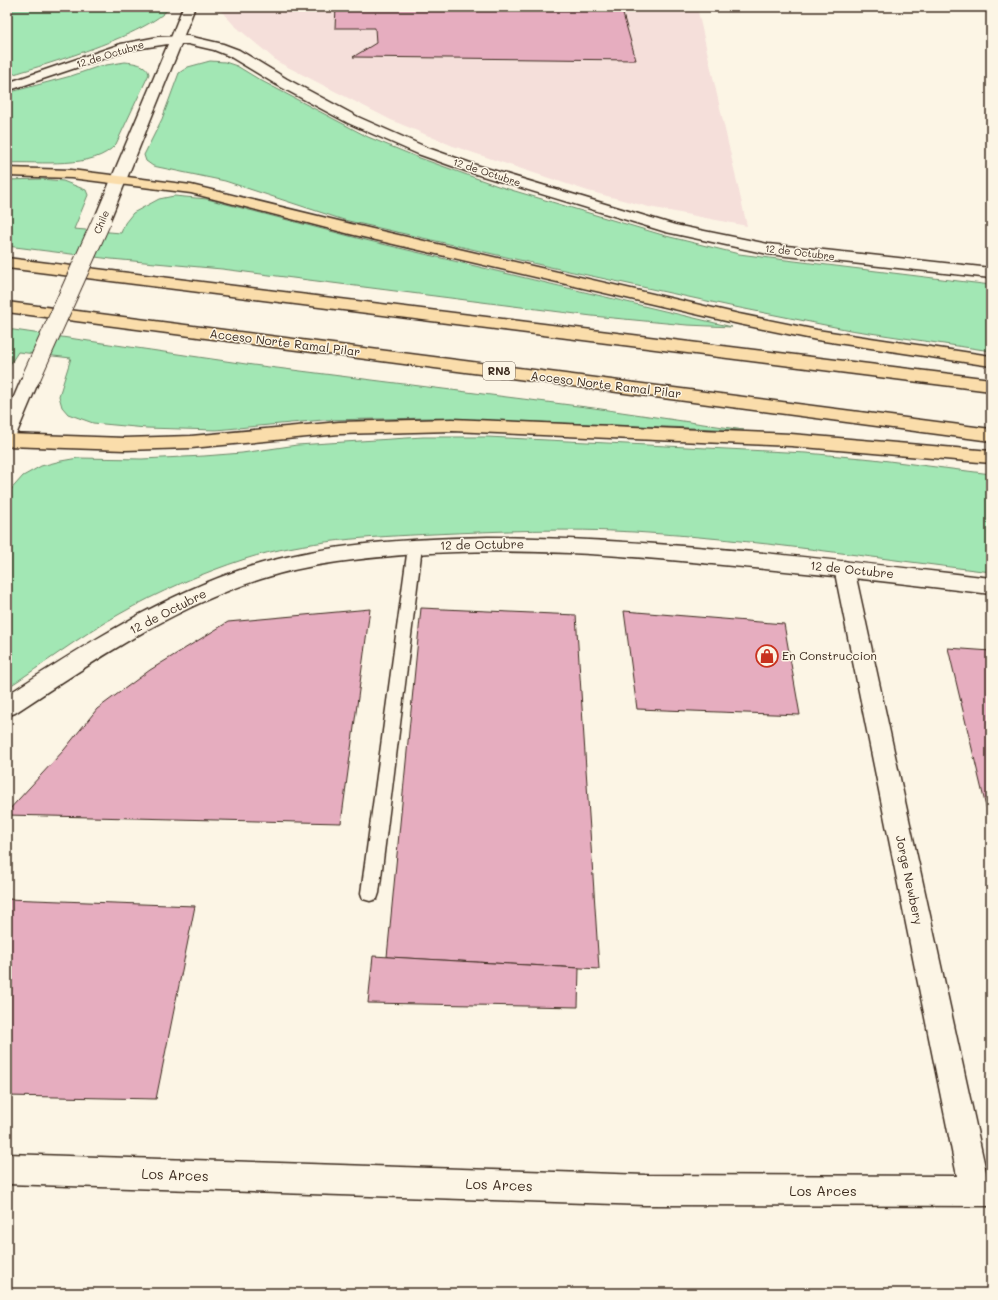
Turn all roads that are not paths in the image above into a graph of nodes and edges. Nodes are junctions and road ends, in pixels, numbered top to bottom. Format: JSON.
{"nodes":[{"id":1,"x":190,"y":7,"type":"edge"},
{"id":2,"x":176,"y":40,"type":"junction"},
{"id":3,"x":7,"y":87,"type":"edge"},
{"id":4,"x":7,"y":172,"type":"edge"},
{"id":5,"x":118,"y":180,"type":"junction"},
{"id":6,"x":7,"y":263,"type":"edge"},
{"id":7,"x":991,"y":273,"type":"edge"},
{"id":8,"x":7,"y":307,"type":"edge"},
{"id":9,"x":991,"y":361,"type":"edge"},
{"id":10,"x":991,"y":385,"type":"edge"},
{"id":11,"x":7,"y":435,"type":"edge"},
{"id":12,"x":991,"y":435,"type":"edge"},
{"id":13,"x":7,"y":440,"type":"edge"},
{"id":14,"x":991,"y":457,"type":"edge"},
{"id":15,"x":415,"y":547,"type":"junction"},
{"id":16,"x":844,"y":568,"type":"junction"},
{"id":17,"x":991,"y":586,"type":"edge"},
{"id":18,"x":7,"y":707,"type":"edge"},
{"id":19,"x":370,"y":893,"type":"dead end"},
{"id":20,"x":7,"y":1169,"type":"edge"},
{"id":21,"x":983,"y":1191,"type":"edge"}],
"edges":[{"from":1,"to":2,"type":"street","name":"Chile"},
{"from":2,"to":3,"type":"street","name":"12 de Octubre"},
{"from":2,"to":5,"type":"street","name":"Chile"},
{"from":2,"to":7,"type":"street","name":"12 de Octubre"},
{"from":4,"to":5,"type":"highway"},
{"from":5,"to":9,"type":"highway"},
{"from":5,"to":11,"type":"street","name":"Chile","bridge":true},
{"from":6,"to":10,"type":"highway"},
{"from":8,"to":12,"type":"highway","name":"Acceso Norte Ramal Pilar","number":"RN8"},
{"from":13,"to":14,"type":"highway"},
{"from":15,"to":16,"type":"street","name":"12 de Octubre"},
{"from":15,"to":18,"type":"street","name":"12 de Octubre"},
{"from":15,"to":19,"type":"lane"},
{"from":16,"to":17,"type":"street","name":"12 de Octubre"},
{"from":16,"to":21,"type":"street","name":"Jorge Newbery"},
{"from":20,"to":21,"type":"street","name":"Los Arces"}]}
